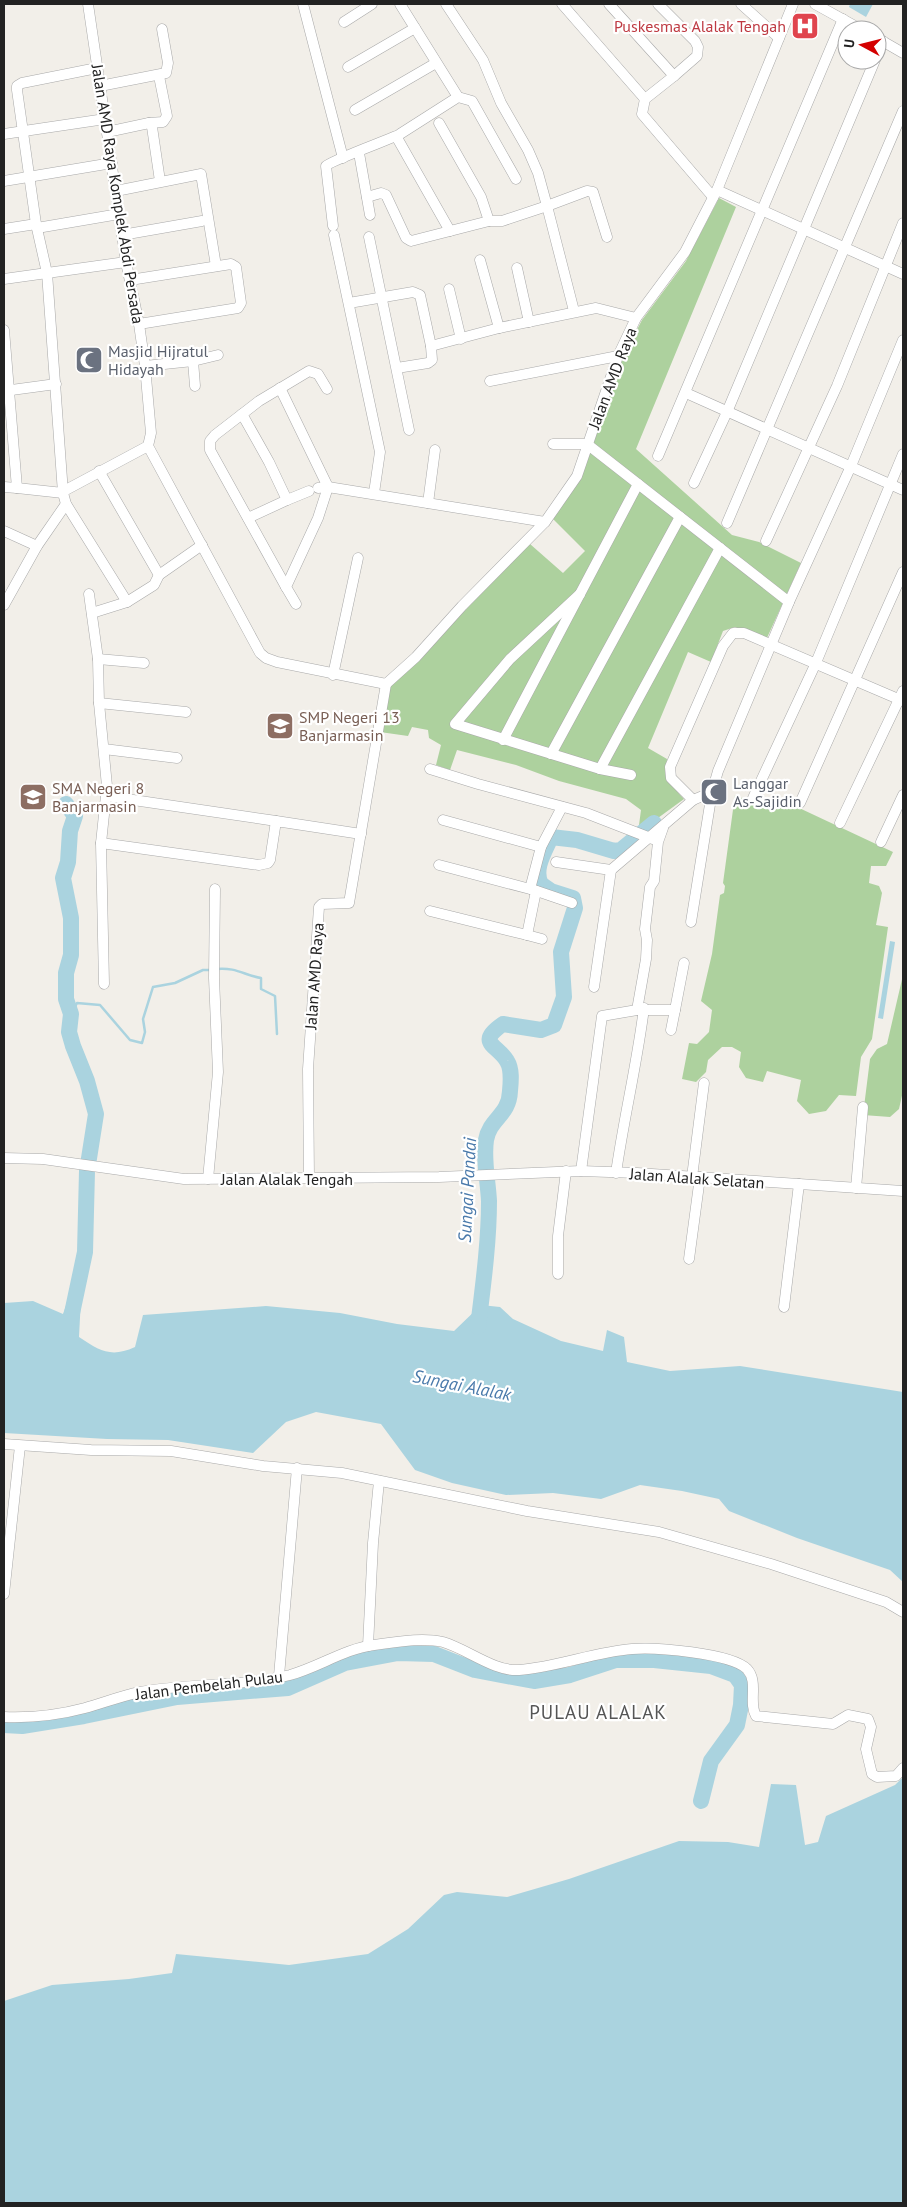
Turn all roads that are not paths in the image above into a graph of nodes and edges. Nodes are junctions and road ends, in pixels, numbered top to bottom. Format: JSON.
{"nodes":[{"id":1,"x":88,"y":4,"type":"edge"},
{"id":2,"x":304,"y":4,"type":"edge"},
{"id":3,"x":372,"y":4,"type":"edge"},
{"id":4,"x":400,"y":4,"type":"edge"},
{"id":5,"x":446,"y":4,"type":"edge"},
{"id":6,"x":562,"y":4,"type":"edge"},
{"id":7,"x":609,"y":4,"type":"edge"},
{"id":8,"x":658,"y":4,"type":"edge"},
{"id":9,"x":741,"y":4,"type":"edge"},
{"id":10,"x":793,"y":4,"type":"edge"},
{"id":11,"x":816,"y":4,"type":"edge"},
{"id":12,"x":843,"y":19,"type":"joint"},
{"id":13,"x":344,"y":22,"type":"dead end"},
{"id":14,"x":415,"y":28,"type":"junction"},
{"id":15,"x":162,"y":29,"type":"dead end"},
{"id":16,"x":779,"y":38,"type":"junction"},
{"id":17,"x":887,"y":44,"type":"edge"},
{"id":18,"x":903,"y":53,"type":"edge"},
{"id":19,"x":436,"y":63,"type":"junction"},
{"id":20,"x":348,"y":67,"type":"dead end"},
{"id":21,"x":97,"y":68,"type":"junction"},
{"id":22,"x":871,"y":70,"type":"edge"},
{"id":23,"x":159,"y":76,"type":"junction"},
{"id":24,"x":674,"y":76,"type":"junction"},
{"id":25,"x":100,"y":86,"type":"junction"},
{"id":26,"x":458,"y":98,"type":"junction"},
{"id":27,"x":645,"y":99,"type":"junction"},
{"id":28,"x":355,"y":110,"type":"dead end"},
{"id":29,"x":903,"y":111,"type":"edge"},
{"id":30,"x":105,"y":119,"type":"junction"},
{"id":31,"x":439,"y":123,"type":"dead end"},
{"id":32,"x":149,"y":124,"type":"junction"},
{"id":33,"x":22,"y":132,"type":"junction"},
{"id":34,"x":107,"y":132,"type":"junction"},
{"id":35,"x":4,"y":134,"type":"edge"},
{"id":36,"x":400,"y":134,"type":"dead end"},
{"id":37,"x":359,"y":153,"type":"junction"},
{"id":38,"x":343,"y":158,"type":"junction"},
{"id":39,"x":112,"y":163,"type":"junction"},
{"id":40,"x":29,"y":178,"type":"junction"},
{"id":41,"x":516,"y":179,"type":"dead end"},
{"id":42,"x":4,"y":181,"type":"edge"},
{"id":43,"x":160,"y":181,"type":"junction"},
{"id":44,"x":116,"y":191,"type":"junction"},
{"id":45,"x":715,"y":194,"type":"junction"},
{"id":46,"x":367,"y":198,"type":"junction"},
{"id":47,"x":547,"y":206,"type":"junction"},
{"id":48,"x":762,"y":210,"type":"junction"},
{"id":49,"x":119,"y":214,"type":"junction"},
{"id":50,"x":370,"y":215,"type":"dead end"},
{"id":51,"x":202,"y":221,"type":"dead end"},
{"id":52,"x":489,"y":221,"type":"junction"},
{"id":53,"x":903,"y":223,"type":"edge"},
{"id":54,"x":37,"y":226,"type":"junction"},
{"id":55,"x":803,"y":228,"type":"junction"},
{"id":56,"x":4,"y":229,"type":"edge"},
{"id":57,"x":450,"y":231,"type":"junction"},
{"id":58,"x":122,"y":235,"type":"junction"},
{"id":59,"x":369,"y":237,"type":"dead end"},
{"id":60,"x":607,"y":237,"type":"dead end"},
{"id":61,"x":845,"y":247,"type":"junction"},
{"id":62,"x":480,"y":260,"type":"dead end"},
{"id":63,"x":126,"y":262,"type":"junction"},
{"id":64,"x":885,"y":265,"type":"junction"},
{"id":65,"x":216,"y":266,"type":"junction"},
{"id":66,"x":517,"y":268,"type":"dead end"},
{"id":67,"x":47,"y":273,"type":"junction"},
{"id":68,"x":903,"y":274,"type":"edge"},
{"id":69,"x":4,"y":279,"type":"edge"},
{"id":70,"x":130,"y":280,"type":"junction"},
{"id":71,"x":449,"y":289,"type":"dead end"},
{"id":72,"x":383,"y":296,"type":"junction"},
{"id":73,"x":349,"y":303,"type":"junction"},
{"id":74,"x":574,"y":312,"type":"junction"},
{"id":75,"x":636,"y":318,"type":"junction"},
{"id":76,"x":529,"y":322,"type":"junction"},
{"id":77,"x":139,"y":324,"type":"junction"},
{"id":78,"x":499,"y":328,"type":"junction"},
{"id":79,"x":4,"y":330,"type":"edge"},
{"id":80,"x":461,"y":339,"type":"junction"},
{"id":81,"x":903,"y":340,"type":"edge"},
{"id":82,"x":431,"y":346,"type":"junction"},
{"id":83,"x":218,"y":355,"type":"dead end"},
{"id":84,"x":618,"y":356,"type":"junction"},
{"id":85,"x":193,"y":361,"type":"junction"},
{"id":86,"x":145,"y":366,"type":"junction"},
{"id":87,"x":397,"y":368,"type":"junction"},
{"id":88,"x":490,"y":380,"type":"dead end"},
{"id":89,"x":56,"y":384,"type":"junction"},
{"id":90,"x":195,"y":386,"type":"dead end"},
{"id":91,"x":280,"y":388,"type":"junction"},
{"id":92,"x":327,"y":389,"type":"dead end"},
{"id":93,"x":6,"y":391,"type":"edge"},
{"id":94,"x":686,"y":393,"type":"junction"},
{"id":95,"x":726,"y":412,"type":"junction"},
{"id":96,"x":242,"y":414,"type":"junction"},
{"id":97,"x":409,"y":430,"type":"dead end"},
{"id":98,"x":767,"y":430,"type":"junction"},
{"id":99,"x":553,"y":444,"type":"dead end"},
{"id":100,"x":587,"y":444,"type":"junction"},
{"id":101,"x":148,"y":446,"type":"junction"},
{"id":102,"x":810,"y":447,"type":"junction"},
{"id":103,"x":435,"y":450,"type":"dead end"},
{"id":104,"x":903,"y":454,"type":"edge"},
{"id":105,"x":658,"y":456,"type":"dead end"},
{"id":106,"x":851,"y":466,"type":"junction"},
{"id":107,"x":99,"y":471,"type":"junction"},
{"id":108,"x":694,"y":482,"type":"dead end"},
{"id":109,"x":638,"y":484,"type":"junction"},
{"id":110,"x":890,"y":484,"type":"junction"},
{"id":111,"x":4,"y":487,"type":"edge"},
{"id":112,"x":17,"y":488,"type":"junction"},
{"id":113,"x":318,"y":489,"type":"junction"},
{"id":114,"x":903,"y":490,"type":"edge"},
{"id":115,"x":62,"y":492,"type":"junction"},
{"id":116,"x":374,"y":494,"type":"junction"},
{"id":117,"x":287,"y":500,"type":"junction"},
{"id":118,"x":428,"y":503,"type":"junction"},
{"id":119,"x":66,"y":504,"type":"junction"},
{"id":120,"x":680,"y":517,"type":"junction"},
{"id":121,"x":248,"y":518,"type":"junction"},
{"id":122,"x":545,"y":522,"type":"junction"},
{"id":123,"x":727,"y":523,"type":"dead end"},
{"id":124,"x":4,"y":531,"type":"edge"},
{"id":125,"x":766,"y":541,"type":"dead end"},
{"id":126,"x":202,"y":545,"type":"junction"},
{"id":127,"x":37,"y":546,"type":"junction"},
{"id":128,"x":720,"y":548,"type":"junction"},
{"id":129,"x":358,"y":558,"type":"dead end"},
{"id":130,"x":903,"y":572,"type":"edge"},
{"id":131,"x":158,"y":574,"type":"junction"},
{"id":132,"x":286,"y":587,"type":"junction"},
{"id":133,"x":89,"y":594,"type":"dead end"},
{"id":134,"x":580,"y":594,"type":"junction"},
{"id":135,"x":127,"y":602,"type":"junction"},
{"id":136,"x":789,"y":602,"type":"junction"},
{"id":137,"x":4,"y":604,"type":"edge"},
{"id":138,"x":296,"y":604,"type":"dead end"},
{"id":139,"x":92,"y":613,"type":"junction"},
{"id":140,"x":771,"y":646,"type":"junction"},
{"id":141,"x":98,"y":659,"type":"junction"},
{"id":142,"x":144,"y":662,"type":"dead end"},
{"id":143,"x":815,"y":665,"type":"junction"},
{"id":144,"x":332,"y":675,"type":"junction"},
{"id":145,"x":856,"y":680,"type":"junction"},
{"id":146,"x":386,"y":684,"type":"junction"},
{"id":147,"x":902,"y":697,"type":"edge"},
{"id":148,"x":99,"y":703,"type":"junction"},
{"id":149,"x":186,"y":712,"type":"dead end"},
{"id":150,"x":503,"y":740,"type":"junction"},
{"id":151,"x":104,"y":749,"type":"junction"},
{"id":152,"x":551,"y":754,"type":"junction"},
{"id":153,"x":178,"y":758,"type":"dead end"},
{"id":154,"x":430,"y":769,"type":"dead end"},
{"id":155,"x":600,"y":769,"type":"junction"},
{"id":156,"x":631,"y":775,"type":"dead end"},
{"id":157,"x":712,"y":792,"type":"junction"},
{"id":158,"x":903,"y":795,"type":"edge"},
{"id":159,"x":106,"y":796,"type":"junction"},
{"id":160,"x":753,"y":798,"type":"dead end"},
{"id":161,"x":693,"y":800,"type":"junction"},
{"id":162,"x":800,"y":804,"type":"dead end"},
{"id":163,"x":562,"y":807,"type":"junction"},
{"id":164,"x":443,"y":820,"type":"dead end"},
{"id":165,"x":276,"y":821,"type":"junction"},
{"id":166,"x":840,"y":823,"type":"dead end"},
{"id":167,"x":663,"y":828,"type":"junction"},
{"id":168,"x":361,"y":834,"type":"junction"},
{"id":169,"x":644,"y":835,"type":"junction"},
{"id":170,"x":658,"y":842,"type":"junction"},
{"id":171,"x":881,"y":842,"type":"dead end"},
{"id":172,"x":101,"y":843,"type":"junction"},
{"id":173,"x":541,"y":847,"type":"junction"},
{"id":174,"x":556,"y":862,"type":"dead end"},
{"id":175,"x":439,"y":865,"type":"dead end"},
{"id":176,"x":611,"y":870,"type":"junction"},
{"id":177,"x":215,"y":889,"type":"dead end"},
{"id":178,"x":533,"y":890,"type":"junction"},
{"id":179,"x":572,"y":903,"type":"dead end"},
{"id":180,"x":430,"y":911,"type":"dead end"},
{"id":181,"x":691,"y":922,"type":"dead end"},
{"id":182,"x":527,"y":935,"type":"junction"},
{"id":183,"x":542,"y":938,"type":"dead end"},
{"id":184,"x":684,"y":963,"type":"dead end"},
{"id":185,"x":104,"y":984,"type":"dead end"},
{"id":186,"x":594,"y":987,"type":"dead end"},
{"id":187,"x":640,"y":1009,"type":"junction"},
{"id":188,"x":675,"y":1010,"type":"junction"},
{"id":189,"x":671,"y":1030,"type":"dead end"},
{"id":190,"x":704,"y":1084,"type":"dead end"},
{"id":191,"x":863,"y":1107,"type":"dead end"},
{"id":192,"x":4,"y":1158,"type":"edge"},
{"id":193,"x":566,"y":1171,"type":"junction"},
{"id":194,"x":581,"y":1171,"type":"junction"},
{"id":195,"x":616,"y":1173,"type":"junction"},
{"id":196,"x":488,"y":1175,"type":"joint"},
{"id":197,"x":696,"y":1177,"type":"junction"},
{"id":198,"x":208,"y":1179,"type":"junction"},
{"id":199,"x":309,"y":1179,"type":"junction"},
{"id":200,"x":799,"y":1184,"type":"junction"},
{"id":201,"x":856,"y":1188,"type":"junction"},
{"id":202,"x":903,"y":1191,"type":"edge"},
{"id":203,"x":689,"y":1259,"type":"dead end"},
{"id":204,"x":558,"y":1274,"type":"dead end"},
{"id":205,"x":784,"y":1307,"type":"dead end"},
{"id":206,"x":4,"y":1444,"type":"edge"},
{"id":207,"x":20,"y":1446,"type":"junction"},
{"id":208,"x":297,"y":1468,"type":"junction"},
{"id":209,"x":379,"y":1481,"type":"junction"},
{"id":210,"x":4,"y":1594,"type":"edge"},
{"id":211,"x":903,"y":1612,"type":"edge"},
{"id":212,"x":368,"y":1646,"type":"junction"},
{"id":213,"x":279,"y":1676,"type":"junction"},
{"id":214,"x":4,"y":1717,"type":"edge"},
{"id":215,"x":903,"y":1768,"type":"edge"}],
"edges":[{"from":1,"to":21,"type":"street","name":"Jalan AMD Raya Komplek Abdi Persada"},
{"from":2,"to":38,"type":"street"},
{"from":3,"to":13,"type":"street"},
{"from":4,"to":14,"type":"street"},
{"from":5,"to":47,"type":"street"},
{"from":6,"to":27,"type":"street"},
{"from":7,"to":24,"type":"street"},
{"from":8,"to":24,"type":"street"},
{"from":9,"to":16,"type":"street"},
{"from":10,"to":16,"type":"street","name":"Jalan AMD Raya"},
{"from":11,"to":12,"type":"street"},
{"from":12,"to":48,"type":"street"},
{"from":14,"to":19,"type":"street"},
{"from":14,"to":20,"type":"street"},
{"from":15,"to":23,"type":"street"},
{"from":16,"to":45,"type":"street","name":"Jalan AMD Raya"},
{"from":17,"to":18,"type":"street"},
{"from":19,"to":26,"type":"street"},
{"from":19,"to":28,"type":"street"},
{"from":21,"to":25,"type":"street","name":"Jalan AMD Raya Komplek Abdi Persada"},
{"from":21,"to":33,"type":"street"},
{"from":22,"to":55,"type":"street"},
{"from":23,"to":25,"type":"street"},
{"from":23,"to":32,"type":"street"},
{"from":24,"to":27,"type":"street"},
{"from":25,"to":30,"type":"street","name":"Jalan AMD Raya Komplek Abdi Persada"},
{"from":26,"to":36,"type":"street"},
{"from":26,"to":41,"type":"street"},
{"from":27,"to":45,"type":"street"},
{"from":29,"to":61,"type":"street"},
{"from":30,"to":33,"type":"street"},
{"from":30,"to":34,"type":"street","name":"Jalan AMD Raya Komplek Abdi Persada"},
{"from":31,"to":52,"type":"street"},
{"from":32,"to":34,"type":"street"},
{"from":32,"to":43,"type":"street"},
{"from":33,"to":35,"type":"street"},
{"from":33,"to":40,"type":"street"},
{"from":34,"to":39,"type":"street","name":"Jalan AMD Raya Komplek Abdi Persada"},
{"from":37,"to":38,"type":"street"},
{"from":37,"to":46,"type":"street"},
{"from":37,"to":57,"type":"street"},
{"from":38,"to":73,"type":"street"},
{"from":39,"to":40,"type":"street"},
{"from":39,"to":44,"type":"street","name":"Jalan AMD Raya Komplek Abdi Persada"},
{"from":40,"to":42,"type":"street"},
{"from":40,"to":54,"type":"street"},
{"from":43,"to":44,"type":"street"},
{"from":43,"to":65,"type":"street"},
{"from":44,"to":49,"type":"street","name":"Jalan AMD Raya Komplek Abdi Persada"},
{"from":45,"to":48,"type":"street"},
{"from":45,"to":75,"type":"street","name":"Jalan AMD Raya"},
{"from":46,"to":50,"type":"street"},
{"from":46,"to":57,"type":"street"},
{"from":47,"to":52,"type":"street"},
{"from":47,"to":60,"type":"street"},
{"from":47,"to":74,"type":"street"},
{"from":48,"to":55,"type":"street"},
{"from":48,"to":94,"type":"street"},
{"from":49,"to":54,"type":"street"},
{"from":49,"to":58,"type":"street","name":"Jalan AMD Raya Komplek Abdi Persada"},
{"from":51,"to":58,"type":"street"},
{"from":52,"to":57,"type":"street"},
{"from":53,"to":64,"type":"street"},
{"from":54,"to":56,"type":"street"},
{"from":54,"to":67,"type":"street"},
{"from":55,"to":61,"type":"street"},
{"from":55,"to":95,"type":"street"},
{"from":58,"to":63,"type":"street","name":"Jalan AMD Raya Komplek Abdi Persada"},
{"from":59,"to":72,"type":"street"},
{"from":61,"to":64,"type":"street"},
{"from":61,"to":98,"type":"street"},
{"from":62,"to":78,"type":"street"},
{"from":63,"to":67,"type":"street"},
{"from":63,"to":70,"type":"street","name":"Jalan AMD Raya Komplek Abdi Persada"},
{"from":64,"to":68,"type":"street"},
{"from":64,"to":102,"type":"street"},
{"from":65,"to":70,"type":"street"},
{"from":65,"to":77,"type":"street"},
{"from":66,"to":76,"type":"street"},
{"from":67,"to":69,"type":"street"},
{"from":67,"to":89,"type":"street"},
{"from":70,"to":77,"type":"street","name":"Jalan AMD Raya Komplek Abdi Persada"},
{"from":71,"to":80,"type":"street"},
{"from":72,"to":73,"type":"street"},
{"from":72,"to":82,"type":"street"},
{"from":72,"to":87,"type":"street"},
{"from":73,"to":116,"type":"street"},
{"from":74,"to":75,"type":"street"},
{"from":74,"to":76,"type":"street"},
{"from":75,"to":84,"type":"street","name":"Jalan AMD Raya"},
{"from":76,"to":78,"type":"street"},
{"from":77,"to":86,"type":"street","name":"Jalan AMD Raya Komplek Abdi Persada"},
{"from":78,"to":80,"type":"street"},
{"from":79,"to":93,"type":"street"},
{"from":80,"to":82,"type":"street"},
{"from":81,"to":106,"type":"street"},
{"from":82,"to":87,"type":"street"},
{"from":83,"to":85,"type":"street"},
{"from":84,"to":88,"type":"street"},
{"from":84,"to":100,"type":"street","name":"Jalan AMD Raya"},
{"from":85,"to":86,"type":"street"},
{"from":85,"to":90,"type":"street"},
{"from":86,"to":101,"type":"street","name":"Jalan AMD Raya Komplek Abdi Persada"},
{"from":87,"to":97,"type":"street"},
{"from":89,"to":93,"type":"street"},
{"from":89,"to":115,"type":"street"},
{"from":91,"to":92,"type":"street"},
{"from":91,"to":96,"type":"street"},
{"from":91,"to":113,"type":"street"},
{"from":93,"to":112,"type":"street"},
{"from":94,"to":95,"type":"street"},
{"from":94,"to":105,"type":"street"},
{"from":95,"to":98,"type":"street"},
{"from":95,"to":108,"type":"street"},
{"from":96,"to":117,"type":"street"},
{"from":96,"to":121,"type":"street"},
{"from":98,"to":102,"type":"street"},
{"from":98,"to":123,"type":"street"},
{"from":99,"to":100,"type":"street"},
{"from":100,"to":109,"type":"street"},
{"from":100,"to":122,"type":"street","name":"Jalan AMD Raya"},
{"from":101,"to":107,"type":"street"},
{"from":101,"to":126,"type":"street"},
{"from":102,"to":106,"type":"street"},
{"from":102,"to":125,"type":"street"},
{"from":103,"to":118,"type":"street"},
{"from":104,"to":110,"type":"street"},
{"from":106,"to":110,"type":"street"},
{"from":106,"to":136,"type":"street"},
{"from":107,"to":115,"type":"street"},
{"from":107,"to":131,"type":"street"},
{"from":109,"to":120,"type":"street"},
{"from":109,"to":134,"type":"street"},
{"from":110,"to":114,"type":"street"},
{"from":110,"to":143,"type":"street"},
{"from":111,"to":112,"type":"street"},
{"from":112,"to":115,"type":"street"},
{"from":113,"to":116,"type":"street"},
{"from":113,"to":117,"type":"street"},
{"from":113,"to":132,"type":"street"},
{"from":115,"to":119,"type":"street"},
{"from":116,"to":118,"type":"street"},
{"from":117,"to":121,"type":"street"},
{"from":118,"to":122,"type":"street"},
{"from":119,"to":127,"type":"street"},
{"from":119,"to":135,"type":"street"},
{"from":120,"to":128,"type":"street"},
{"from":120,"to":152,"type":"street"},
{"from":121,"to":132,"type":"street"},
{"from":122,"to":146,"type":"street","name":"Jalan AMD Raya"},
{"from":124,"to":127,"type":"street"},
{"from":126,"to":131,"type":"street"},
{"from":126,"to":144,"type":"street"},
{"from":127,"to":137,"type":"street"},
{"from":128,"to":136,"type":"street"},
{"from":128,"to":155,"type":"street"},
{"from":129,"to":144,"type":"street"},
{"from":130,"to":145,"type":"street"},
{"from":131,"to":135,"type":"street"},
{"from":132,"to":138,"type":"street"},
{"from":133,"to":139,"type":"street"},
{"from":134,"to":150,"type":"street"},
{"from":134,"to":150,"type":"street"},
{"from":135,"to":139,"type":"street"},
{"from":136,"to":140,"type":"street"},
{"from":139,"to":141,"type":"street"},
{"from":140,"to":143,"type":"street"},
{"from":140,"to":157,"type":"street"},
{"from":140,"to":161,"type":"street"},
{"from":141,"to":142,"type":"street"},
{"from":141,"to":148,"type":"street"},
{"from":143,"to":145,"type":"street"},
{"from":143,"to":160,"type":"street"},
{"from":144,"to":146,"type":"street"},
{"from":145,"to":147,"type":"street"},
{"from":145,"to":162,"type":"street"},
{"from":146,"to":168,"type":"street","name":"Jalan AMD Raya"},
{"from":147,"to":166,"type":"street"},
{"from":148,"to":149,"type":"street"},
{"from":148,"to":151,"type":"street"},
{"from":150,"to":152,"type":"street"},
{"from":151,"to":153,"type":"street"},
{"from":151,"to":159,"type":"street"},
{"from":152,"to":155,"type":"street"},
{"from":154,"to":163,"type":"street"},
{"from":155,"to":156,"type":"street"},
{"from":157,"to":161,"type":"street"},
{"from":157,"to":181,"type":"street"},
{"from":158,"to":171,"type":"street"},
{"from":159,"to":165,"type":"street"},
{"from":159,"to":172,"type":"street"},
{"from":161,"to":167,"type":"street"},
{"from":163,"to":169,"type":"street"},
{"from":163,"to":173,"type":"street"},
{"from":164,"to":173,"type":"street"},
{"from":165,"to":168,"type":"street"},
{"from":165,"to":172,"type":"street"},
{"from":167,"to":169,"type":"street"},
{"from":167,"to":170,"type":"street"},
{"from":168,"to":199,"type":"street","name":"Jalan AMD Raya"},
{"from":169,"to":170,"type":"street"},
{"from":169,"to":176,"type":"street"},
{"from":170,"to":187,"type":"street"},
{"from":172,"to":185,"type":"street"},
{"from":173,"to":178,"type":"street"},
{"from":174,"to":176,"type":"street"},
{"from":175,"to":178,"type":"street"},
{"from":176,"to":186,"type":"street"},
{"from":177,"to":198,"type":"street"},
{"from":178,"to":179,"type":"street"},
{"from":178,"to":182,"type":"street"},
{"from":180,"to":182,"type":"street"},
{"from":182,"to":183,"type":"street"},
{"from":184,"to":188,"type":"street"},
{"from":187,"to":188,"type":"street"},
{"from":187,"to":194,"type":"street"},
{"from":187,"to":195,"type":"street"},
{"from":188,"to":189,"type":"street"},
{"from":190,"to":197,"type":"street"},
{"from":191,"to":201,"type":"street"},
{"from":192,"to":198,"type":"street","name":"Jalan Alalak Tengah"},
{"from":193,"to":194,"type":"street","name":"Jalan Alalak Selatan"},
{"from":193,"to":196,"type":"street","name":"Jalan Alalak Selatan"},
{"from":193,"to":204,"type":"street"},
{"from":194,"to":195,"type":"street","name":"Jalan Alalak Selatan"},
{"from":195,"to":197,"type":"street","name":"Jalan Alalak Selatan"},
{"from":196,"to":199,"type":"street","name":"Jalan Alalak Tengah"},
{"from":197,"to":200,"type":"street","name":"Jalan Alalak Selatan"},
{"from":197,"to":203,"type":"street"},
{"from":198,"to":199,"type":"street","name":"Jalan Alalak Tengah"},
{"from":200,"to":201,"type":"street","name":"Jalan Alalak Selatan"},
{"from":200,"to":205,"type":"street"},
{"from":201,"to":202,"type":"street","name":"Jalan Alalak Selatan"},
{"from":206,"to":207,"type":"street"},
{"from":207,"to":208,"type":"street"},
{"from":207,"to":210,"type":"street"},
{"from":208,"to":209,"type":"street"},
{"from":208,"to":213,"type":"street"},
{"from":209,"to":211,"type":"street"},
{"from":209,"to":212,"type":"street"},
{"from":212,"to":213,"type":"street","name":"Jalan Pembelah Pulau"},
{"from":212,"to":215,"type":"street","name":"Jalan Pembelah Pulau"},
{"from":213,"to":214,"type":"street","name":"Jalan Pembelah Pulau"}]}
